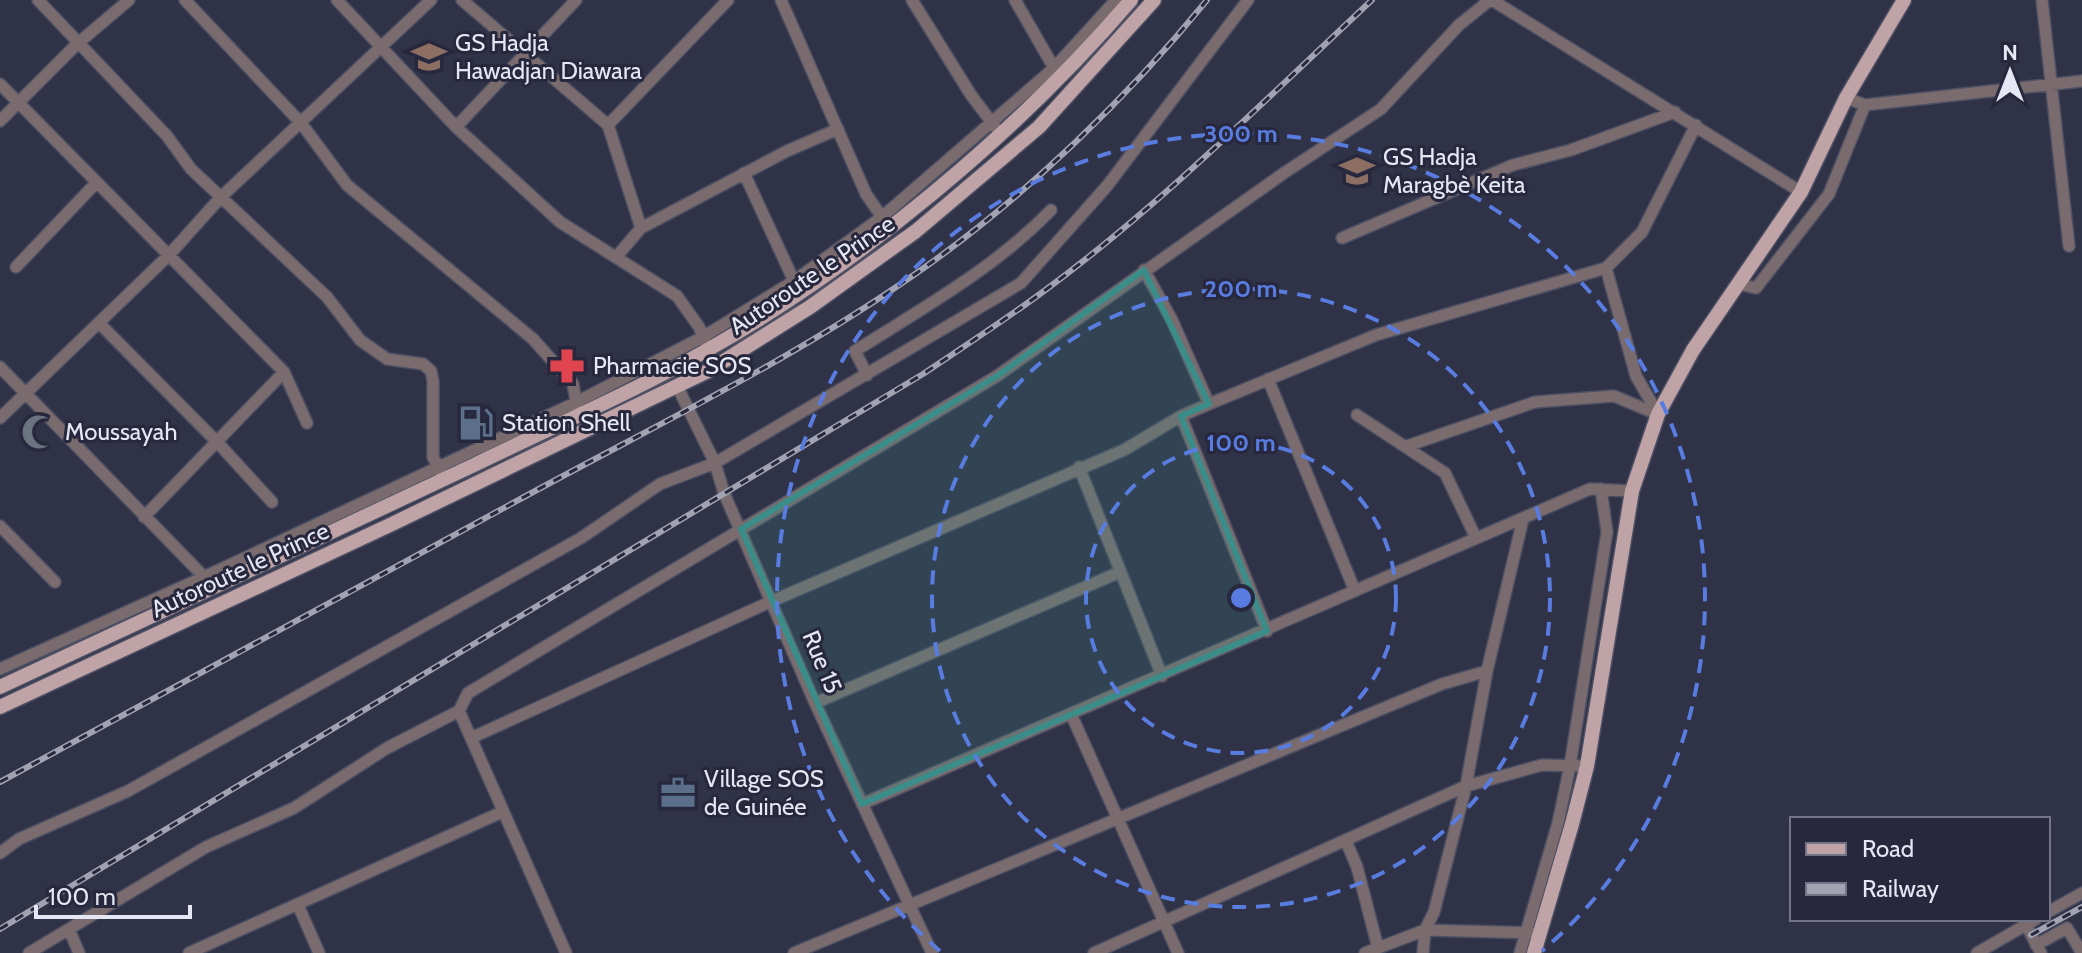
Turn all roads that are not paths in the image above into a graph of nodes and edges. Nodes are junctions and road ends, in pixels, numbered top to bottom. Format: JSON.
{"nodes":[{"id":1,"x":38,"y":0,"type":"edge"},
{"id":2,"x":129,"y":0,"type":"edge"},
{"id":3,"x":185,"y":0,"type":"edge"},
{"id":4,"x":337,"y":0,"type":"edge"},
{"id":5,"x":431,"y":0,"type":"edge"},
{"id":6,"x":462,"y":0,"type":"edge"},
{"id":7,"x":576,"y":0,"type":"edge"},
{"id":8,"x":728,"y":0,"type":"edge"},
{"id":9,"x":781,"y":0,"type":"edge"},
{"id":10,"x":912,"y":0,"type":"edge"},
{"id":11,"x":1015,"y":0,"type":"edge"},
{"id":12,"x":1116,"y":0,"type":"edge"},
{"id":13,"x":1131,"y":0,"type":"edge"},
{"id":14,"x":1154,"y":0,"type":"edge"},
{"id":15,"x":1248,"y":0,"type":"edge"},
{"id":16,"x":1491,"y":0,"type":"edge"},
{"id":17,"x":1904,"y":0,"type":"edge"},
{"id":18,"x":2042,"y":0,"type":"edge"},
{"id":19,"x":77,"y":44,"type":"junction"},
{"id":20,"x":382,"y":47,"type":"junction"},
{"id":21,"x":526,"y":56,"type":"junction"},
{"id":22,"x":1054,"y":68,"type":"junction"},
{"id":23,"x":2082,"y":81,"type":"edge"},
{"id":24,"x":0,"y":84,"type":"edge"},
{"id":25,"x":2051,"y":84,"type":"junction"},
{"id":26,"x":1846,"y":98,"type":"junction"},
{"id":27,"x":18,"y":102,"type":"junction"},
{"id":28,"x":1865,"y":105,"type":"junction"},
{"id":29,"x":1675,"y":112,"type":"junction"},
{"id":30,"x":0,"y":121,"type":"edge"},
{"id":31,"x":301,"y":123,"type":"junction"},
{"id":32,"x":608,"y":125,"type":"junction"},
{"id":33,"x":1696,"y":125,"type":"junction"},
{"id":34,"x":456,"y":127,"type":"junction"},
{"id":35,"x":838,"y":129,"type":"junction"},
{"id":36,"x":997,"y":129,"type":"junction"},
{"id":37,"x":744,"y":173,"type":"junction"},
{"id":38,"x":96,"y":183,"type":"junction"},
{"id":39,"x":1801,"y":192,"type":"junction"},
{"id":40,"x":221,"y":197,"type":"junction"},
{"id":41,"x":1051,"y":210,"type":"dead end"},
{"id":42,"x":886,"y":222,"type":"junction"},
{"id":43,"x":641,"y":228,"type":"junction"},
{"id":44,"x":1342,"y":238,"type":"dead end"},
{"id":45,"x":2069,"y":246,"type":"dead end"},
{"id":46,"x":169,"y":255,"type":"junction"},
{"id":47,"x":617,"y":256,"type":"junction"},
{"id":48,"x":16,"y":267,"type":"dead end"},
{"id":49,"x":1606,"y":268,"type":"junction"},
{"id":50,"x":1144,"y":270,"type":"junction"},
{"id":51,"x":794,"y":281,"type":"junction"},
{"id":52,"x":1738,"y":284,"type":"junction"},
{"id":53,"x":99,"y":323,"type":"junction"},
{"id":54,"x":706,"y":343,"type":"junction"},
{"id":55,"x":0,"y":367,"type":"edge"},
{"id":56,"x":284,"y":372,"type":"junction"},
{"id":57,"x":867,"y":375,"type":"junction"},
{"id":58,"x":1268,"y":379,"type":"junction"},
{"id":59,"x":677,"y":386,"type":"junction"},
{"id":60,"x":25,"y":393,"type":"junction"},
{"id":61,"x":1209,"y":404,"type":"junction"},
{"id":62,"x":578,"y":408,"type":"junction"},
{"id":63,"x":1658,"y":414,"type":"junction"},
{"id":64,"x":1357,"y":415,"type":"dead end"},
{"id":65,"x":1181,"y":416,"type":"junction"},
{"id":66,"x":0,"y":418,"type":"edge"},
{"id":67,"x":307,"y":423,"type":"dead end"},
{"id":68,"x":218,"y":443,"type":"junction"},
{"id":69,"x":1407,"y":446,"type":"junction"},
{"id":70,"x":715,"y":463,"type":"junction"},
{"id":71,"x":1079,"y":467,"type":"junction"},
{"id":72,"x":441,"y":474,"type":"junction"},
{"id":73,"x":1601,"y":489,"type":"junction"},
{"id":74,"x":1632,"y":491,"type":"junction"},
{"id":75,"x":272,"y":502,"type":"dead end"},
{"id":76,"x":144,"y":517,"type":"junction"},
{"id":77,"x":1523,"y":519,"type":"junction"},
{"id":78,"x":0,"y":526,"type":"edge"},
{"id":79,"x":741,"y":529,"type":"junction"},
{"id":80,"x":1476,"y":538,"type":"junction"},
{"id":81,"x":1120,"y":572,"type":"junction"},
{"id":82,"x":55,"y":582,"type":"dead end"},
{"id":83,"x":209,"y":582,"type":"junction"},
{"id":84,"x":1355,"y":591,"type":"junction"},
{"id":85,"x":772,"y":601,"type":"junction"},
{"id":86,"x":1267,"y":631,"type":"junction"},
{"id":87,"x":0,"y":669,"type":"edge"},
{"id":88,"x":1487,"y":671,"type":"junction"},
{"id":89,"x":1162,"y":676,"type":"junction"},
{"id":90,"x":0,"y":687,"type":"edge"},
{"id":91,"x":815,"y":703,"type":"junction"},
{"id":92,"x":0,"y":707,"type":"edge"},
{"id":93,"x":459,"y":711,"type":"junction"},
{"id":94,"x":1071,"y":714,"type":"junction"},
{"id":95,"x":471,"y":738,"type":"junction"},
{"id":96,"x":1570,"y":766,"type":"junction"},
{"id":97,"x":1587,"y":766,"type":"junction"},
{"id":98,"x":1466,"y":786,"type":"junction"},
{"id":99,"x":862,"y":804,"type":"junction"},
{"id":100,"x":502,"y":812,"type":"junction"},
{"id":101,"x":1117,"y":817,"type":"junction"},
{"id":102,"x":1346,"y":841,"type":"junction"},
{"id":103,"x":0,"y":853,"type":"edge"},
{"id":104,"x":2082,"y":893,"type":"edge"},
{"id":105,"x":910,"y":903,"type":"junction"},
{"id":106,"x":298,"y":905,"type":"junction"},
{"id":107,"x":2050,"y":911,"type":"edge"},
{"id":108,"x":1164,"y":922,"type":"junction"},
{"id":109,"x":2031,"y":922,"type":"edge"},
{"id":110,"x":69,"y":929,"type":"junction"},
{"id":111,"x":1425,"y":930,"type":"junction"},
{"id":112,"x":1534,"y":933,"type":"junction"},
{"id":113,"x":1378,"y":948,"type":"junction"},
{"id":114,"x":2039,"y":949,"type":"edge"},
{"id":115,"x":2080,"y":950,"type":"edge"},
{"id":116,"x":29,"y":953,"type":"edge"},
{"id":117,"x":79,"y":953,"type":"edge"},
{"id":118,"x":189,"y":953,"type":"edge"},
{"id":119,"x":319,"y":953,"type":"edge"},
{"id":120,"x":566,"y":953,"type":"edge"},
{"id":121,"x":794,"y":953,"type":"edge"},
{"id":122,"x":932,"y":953,"type":"edge"},
{"id":123,"x":1094,"y":953,"type":"edge"},
{"id":124,"x":1178,"y":953,"type":"edge"},
{"id":125,"x":1365,"y":953,"type":"edge"},
{"id":126,"x":1423,"y":953,"type":"edge"},
{"id":127,"x":1520,"y":953,"type":"edge"},
{"id":128,"x":1534,"y":953,"type":"edge"},
{"id":129,"x":1977,"y":953,"type":"edge"}],
"edges":[{"from":1,"to":19,"type":"street"},
{"from":2,"to":19,"type":"street"},
{"from":3,"to":31,"type":"street"},
{"from":4,"to":20,"type":"street"},
{"from":5,"to":20,"type":"street"},
{"from":6,"to":21,"type":"street"},
{"from":7,"to":21,"type":"street"},
{"from":8,"to":32,"type":"street"},
{"from":9,"to":35,"type":"street"},
{"from":10,"to":36,"type":"street"},
{"from":11,"to":22,"type":"street"},
{"from":12,"to":22,"type":"street"},
{"from":13,"to":36,"type":"main road","name":"Autoroute le Prince"},
{"from":14,"to":59,"type":"main road","name":"Autoroute le Prince"},
{"from":15,"to":57,"type":"street"},
{"from":16,"to":29,"type":"street"},
{"from":16,"to":50,"type":"street"},
{"from":17,"to":26,"type":"main road"},
{"from":18,"to":25,"type":"street"},
{"from":19,"to":27,"type":"street"},
{"from":19,"to":40,"type":"street"},
{"from":20,"to":31,"type":"street"},
{"from":20,"to":34,"type":"street"},
{"from":21,"to":32,"type":"street"},
{"from":21,"to":34,"type":"street"},
{"from":22,"to":36,"type":"street"},
{"from":23,"to":25,"type":"street"},
{"from":24,"to":27,"type":"street"},
{"from":25,"to":28,"type":"street"},
{"from":25,"to":45,"type":"street"},
{"from":26,"to":28,"type":"street"},
{"from":26,"to":39,"type":"main road"},
{"from":27,"to":30,"type":"street"},
{"from":27,"to":38,"type":"street"},
{"from":28,"to":52,"type":"street"},
{"from":29,"to":33,"type":"street"},
{"from":29,"to":44,"type":"street"},
{"from":31,"to":40,"type":"street"},
{"from":31,"to":62,"type":"street"},
{"from":32,"to":43,"type":"street"},
{"from":33,"to":39,"type":"street"},
{"from":33,"to":49,"type":"street"},
{"from":34,"to":47,"type":"street"},
{"from":35,"to":37,"type":"street"},
{"from":35,"to":42,"type":"street"},
{"from":36,"to":42,"type":"main road","name":"Autoroute le Prince"},
{"from":37,"to":43,"type":"street"},
{"from":37,"to":51,"type":"street"},
{"from":38,"to":46,"type":"street"},
{"from":38,"to":48,"type":"street"},
{"from":39,"to":52,"type":"main road"},
{"from":40,"to":46,"type":"street"},
{"from":40,"to":72,"type":"street"},
{"from":41,"to":57,"type":"street"},
{"from":42,"to":51,"type":"street"},
{"from":42,"to":54,"type":"main road","name":"Autoroute le Prince"},
{"from":43,"to":47,"type":"street"},
{"from":46,"to":53,"type":"street"},
{"from":46,"to":56,"type":"street"},
{"from":47,"to":54,"type":"street"},
{"from":49,"to":58,"type":"street"},
{"from":49,"to":63,"type":"street"},
{"from":50,"to":61,"type":"street"},
{"from":50,"to":79,"type":"street"},
{"from":51,"to":54,"type":"street"},
{"from":52,"to":63,"type":"main road"},
{"from":53,"to":60,"type":"street"},
{"from":53,"to":68,"type":"street"},
{"from":54,"to":62,"type":"main road","name":"Autoroute le Prince"},
{"from":55,"to":60,"type":"street"},
{"from":56,"to":67,"type":"street"},
{"from":56,"to":68,"type":"street"},
{"from":57,"to":70,"type":"street"},
{"from":58,"to":61,"type":"street"},
{"from":58,"to":84,"type":"street"},
{"from":59,"to":70,"type":"street","name":"Rue 15"},
{"from":59,"to":92,"type":"main road","name":"Autoroute le Prince"},
{"from":60,"to":66,"type":"street"},
{"from":60,"to":76,"type":"street"},
{"from":61,"to":65,"type":"street"},
{"from":62,"to":72,"type":"main road","name":"Autoroute le Prince"},
{"from":63,"to":69,"type":"street"},
{"from":63,"to":74,"type":"main road"},
{"from":64,"to":69,"type":"street"},
{"from":65,"to":71,"type":"street"},
{"from":65,"to":86,"type":"street"},
{"from":68,"to":75,"type":"street"},
{"from":68,"to":76,"type":"street"},
{"from":69,"to":80,"type":"street"},
{"from":70,"to":79,"type":"street","name":"Rue 15"},
{"from":70,"to":103,"type":"street"},
{"from":71,"to":81,"type":"street"},
{"from":71,"to":85,"type":"street"},
{"from":72,"to":83,"type":"main road","name":"Autoroute le Prince"},
{"from":73,"to":74,"type":"street"},
{"from":73,"to":77,"type":"street"},
{"from":73,"to":96,"type":"street"},
{"from":74,"to":97,"type":"main road"},
{"from":76,"to":83,"type":"street"},
{"from":77,"to":80,"type":"street"},
{"from":77,"to":88,"type":"street"},
{"from":78,"to":82,"type":"street"},
{"from":79,"to":85,"type":"street","name":"Rue 15"},
{"from":79,"to":93,"type":"street"},
{"from":80,"to":84,"type":"street"},
{"from":81,"to":89,"type":"street"},
{"from":81,"to":91,"type":"street"},
{"from":83,"to":87,"type":"street"},
{"from":83,"to":90,"type":"main road","name":"Autoroute le Prince"},
{"from":84,"to":86,"type":"street"},
{"from":85,"to":91,"type":"street","name":"Rue 15"},
{"from":85,"to":95,"type":"street"},
{"from":86,"to":89,"type":"street"},
{"from":88,"to":98,"type":"street"},
{"from":88,"to":101,"type":"street"},
{"from":89,"to":94,"type":"street"},
{"from":91,"to":99,"type":"street","name":"Rue 15"},
{"from":93,"to":95,"type":"street"},
{"from":93,"to":110,"type":"street"},
{"from":94,"to":99,"type":"street"},
{"from":94,"to":101,"type":"street"},
{"from":95,"to":100,"type":"street"},
{"from":96,"to":97,"type":"street"},
{"from":96,"to":98,"type":"street"},
{"from":96,"to":112,"type":"street"},
{"from":97,"to":112,"type":"main road"},
{"from":98,"to":102,"type":"street"},
{"from":98,"to":111,"type":"street"},
{"from":99,"to":105,"type":"street","name":"Rue 15"},
{"from":100,"to":106,"type":"street"},
{"from":100,"to":120,"type":"street"},
{"from":101,"to":105,"type":"street"},
{"from":101,"to":108,"type":"street"},
{"from":102,"to":108,"type":"street"},
{"from":102,"to":113,"type":"street"},
{"from":104,"to":107,"type":"street"},
{"from":105,"to":121,"type":"street"},
{"from":105,"to":122,"type":"street","name":"Rue 15"},
{"from":106,"to":118,"type":"street"},
{"from":106,"to":119,"type":"street"},
{"from":108,"to":123,"type":"street"},
{"from":108,"to":124,"type":"street"},
{"from":109,"to":114,"type":"street"},
{"from":109,"to":129,"type":"street"},
{"from":110,"to":116,"type":"street"},
{"from":110,"to":117,"type":"street"},
{"from":111,"to":112,"type":"street"},
{"from":111,"to":113,"type":"street"},
{"from":111,"to":126,"type":"street"},
{"from":112,"to":127,"type":"street"},
{"from":112,"to":128,"type":"main road"},
{"from":113,"to":125,"type":"street"},
{"from":114,"to":115,"type":"street"}]}
